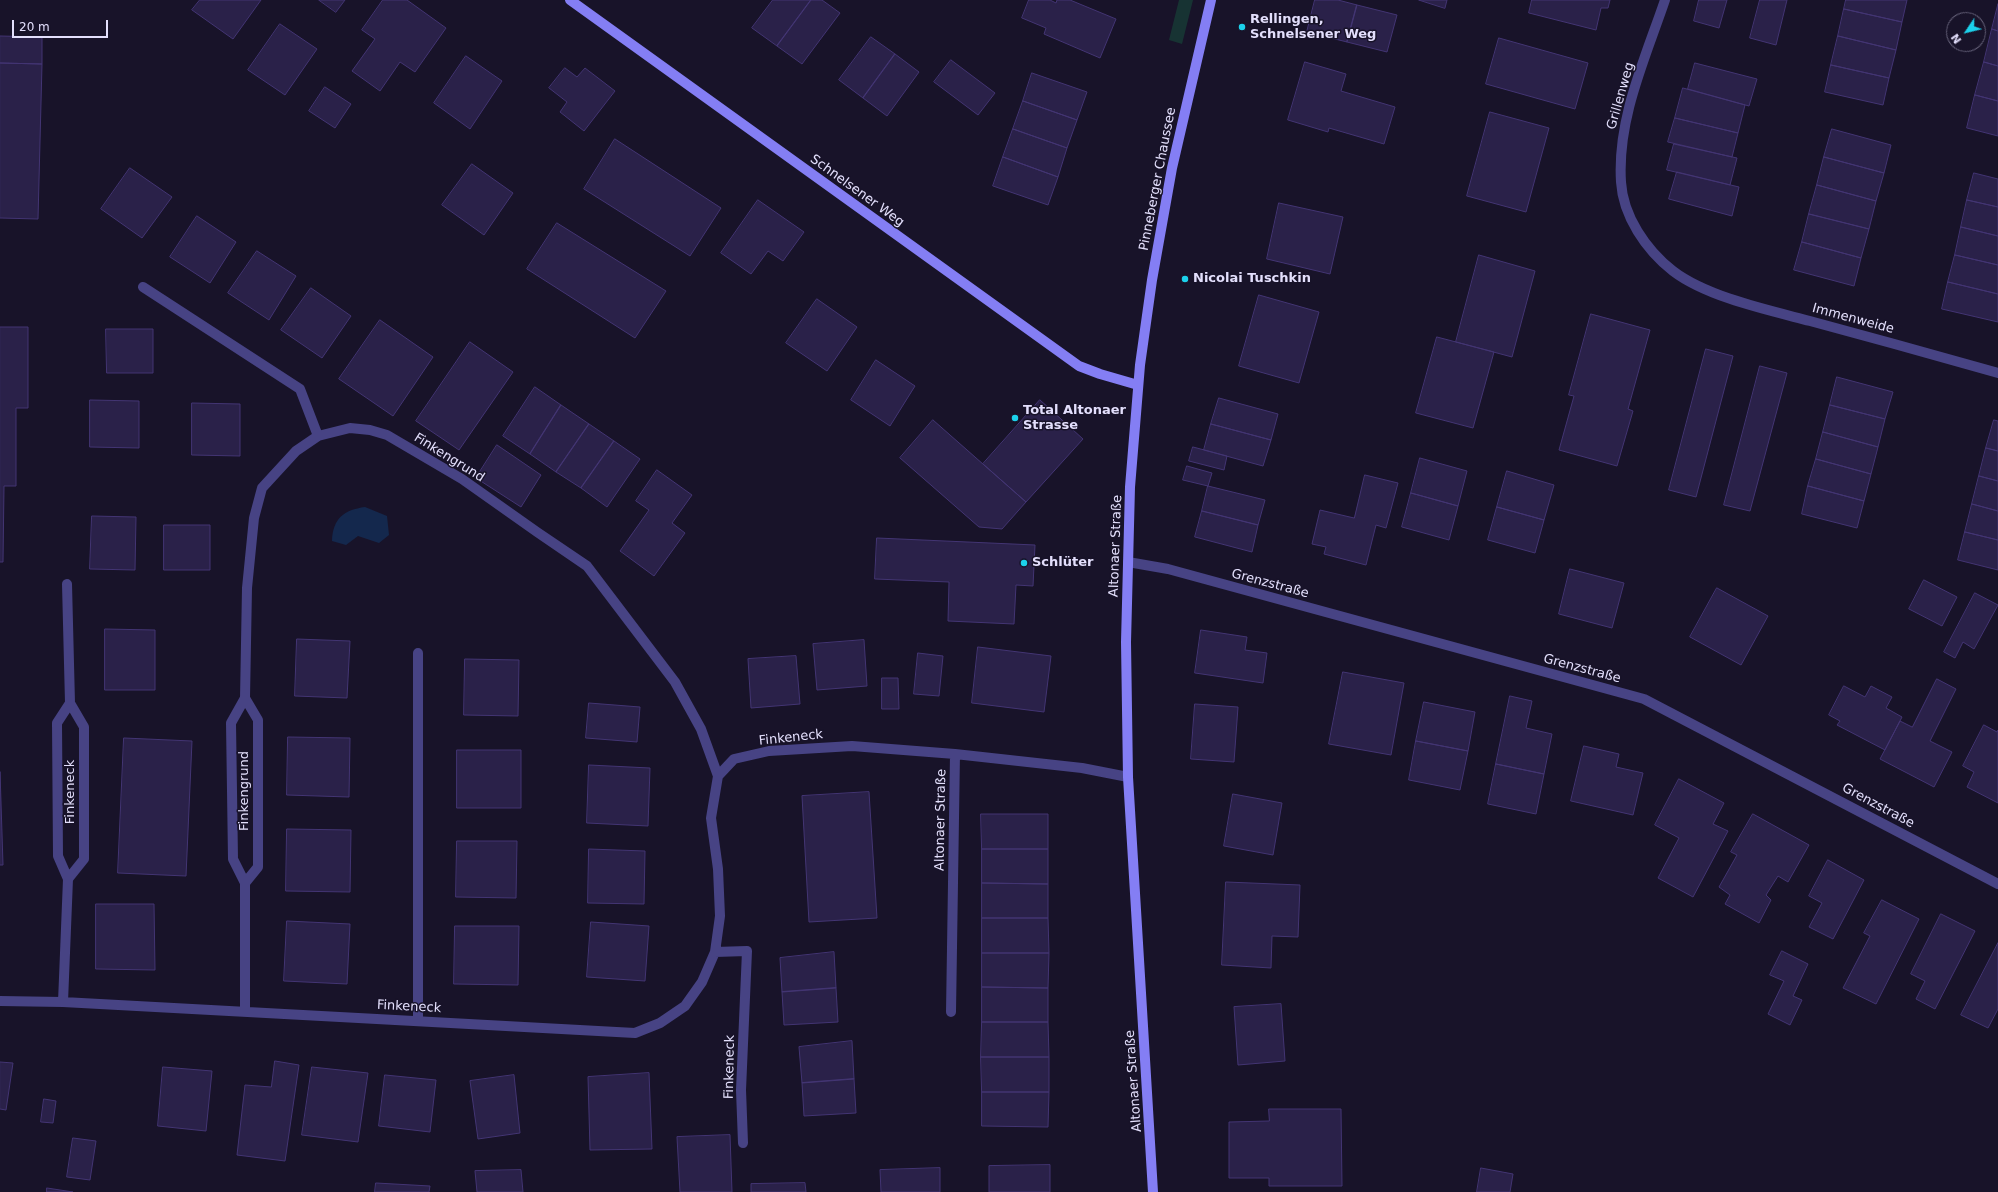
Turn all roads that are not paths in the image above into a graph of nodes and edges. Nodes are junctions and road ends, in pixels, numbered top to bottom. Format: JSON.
{"nodes":[{"id":1,"x":570,"y":0,"type":"edge"},
{"id":2,"x":1211,"y":0,"type":"edge"},
{"id":3,"x":1665,"y":0,"type":"edge"},
{"id":4,"x":143,"y":286,"type":"dead end"},
{"id":5,"x":1702,"y":288,"type":"joint"},
{"id":6,"x":1140,"y":365,"type":"joint"},
{"id":7,"x":1998,"y":373,"type":"edge"},
{"id":8,"x":1138,"y":385,"type":"junction"},
{"id":9,"x":318,"y":436,"type":"junction"},
{"id":10,"x":1128,"y":562,"type":"junction"},
{"id":11,"x":67,"y":584,"type":"dead end"},
{"id":12,"x":418,"y":654,"type":"dead end"},
{"id":13,"x":245,"y":698,"type":"junction"},
{"id":14,"x":70,"y":703,"type":"junction"},
{"id":15,"x":955,"y":754,"type":"junction"},
{"id":16,"x":718,"y":776,"type":"junction"},
{"id":17,"x":1128,"y":777,"type":"junction"},
{"id":18,"x":68,"y":879,"type":"junction"},
{"id":19,"x":245,"y":883,"type":"junction"},
{"id":20,"x":1998,"y":884,"type":"edge"},
{"id":21,"x":715,"y":952,"type":"junction"},
{"id":22,"x":0,"y":1001,"type":"edge"},
{"id":23,"x":63,"y":1002,"type":"junction"},
{"id":24,"x":245,"y":1012,"type":"junction"},
{"id":25,"x":951,"y":1012,"type":"dead end"},
{"id":26,"x":418,"y":1021,"type":"junction"},
{"id":27,"x":743,"y":1142,"type":"dead end"},
{"id":28,"x":1154,"y":1192,"type":"edge"}],
"edges":[{"from":1,"to":8,"type":"main road","name":"Schnelsener Weg"},
{"from":2,"to":6,"type":"main road","name":"Pinneberger Chaussee"},
{"from":3,"to":5,"type":"street","name":"Grillenweg"},
{"from":4,"to":9,"type":"street"},
{"from":5,"to":7,"type":"street","name":"Immenweide"},
{"from":6,"to":8,"type":"main road","name":"Altonaer Straße"},
{"from":8,"to":10,"type":"main road","name":"Altonaer Straße"},
{"from":9,"to":13,"type":"street","name":"Finkengrund"},
{"from":9,"to":16,"type":"street","name":"Finkengrund"},
{"from":10,"to":17,"type":"main road","name":"Altonaer Straße"},
{"from":10,"to":20,"type":"street","name":"Grenzstraße"},
{"from":11,"to":14,"type":"street","name":"Finkeneck"},
{"from":12,"to":26,"type":"street"},
{"from":13,"to":19,"type":"street","name":"Finkengrund"},
{"from":13,"to":19,"type":"street","name":"Finkengrund"},
{"from":14,"to":18,"type":"street","name":"Finkeneck"},
{"from":14,"to":18,"type":"street","name":"Finkeneck"},
{"from":15,"to":16,"type":"street","name":"Finkeneck"},
{"from":15,"to":17,"type":"street","name":"Altonaer Straße"},
{"from":15,"to":25,"type":"street","name":"Altonaer Straße"},
{"from":16,"to":21,"type":"street","name":"Finkeneck"},
{"from":17,"to":28,"type":"main road","name":"Altonaer Straße"},
{"from":18,"to":23,"type":"street","name":"Finkeneck"},
{"from":19,"to":24,"type":"street","name":"Finkengrund"},
{"from":21,"to":26,"type":"street","name":"Finkeneck"},
{"from":21,"to":27,"type":"street","name":"Finkeneck"},
{"from":22,"to":23,"type":"street","name":"Finkeneck"},
{"from":23,"to":24,"type":"street","name":"Finkeneck"},
{"from":24,"to":26,"type":"street","name":"Finkeneck"}]}
